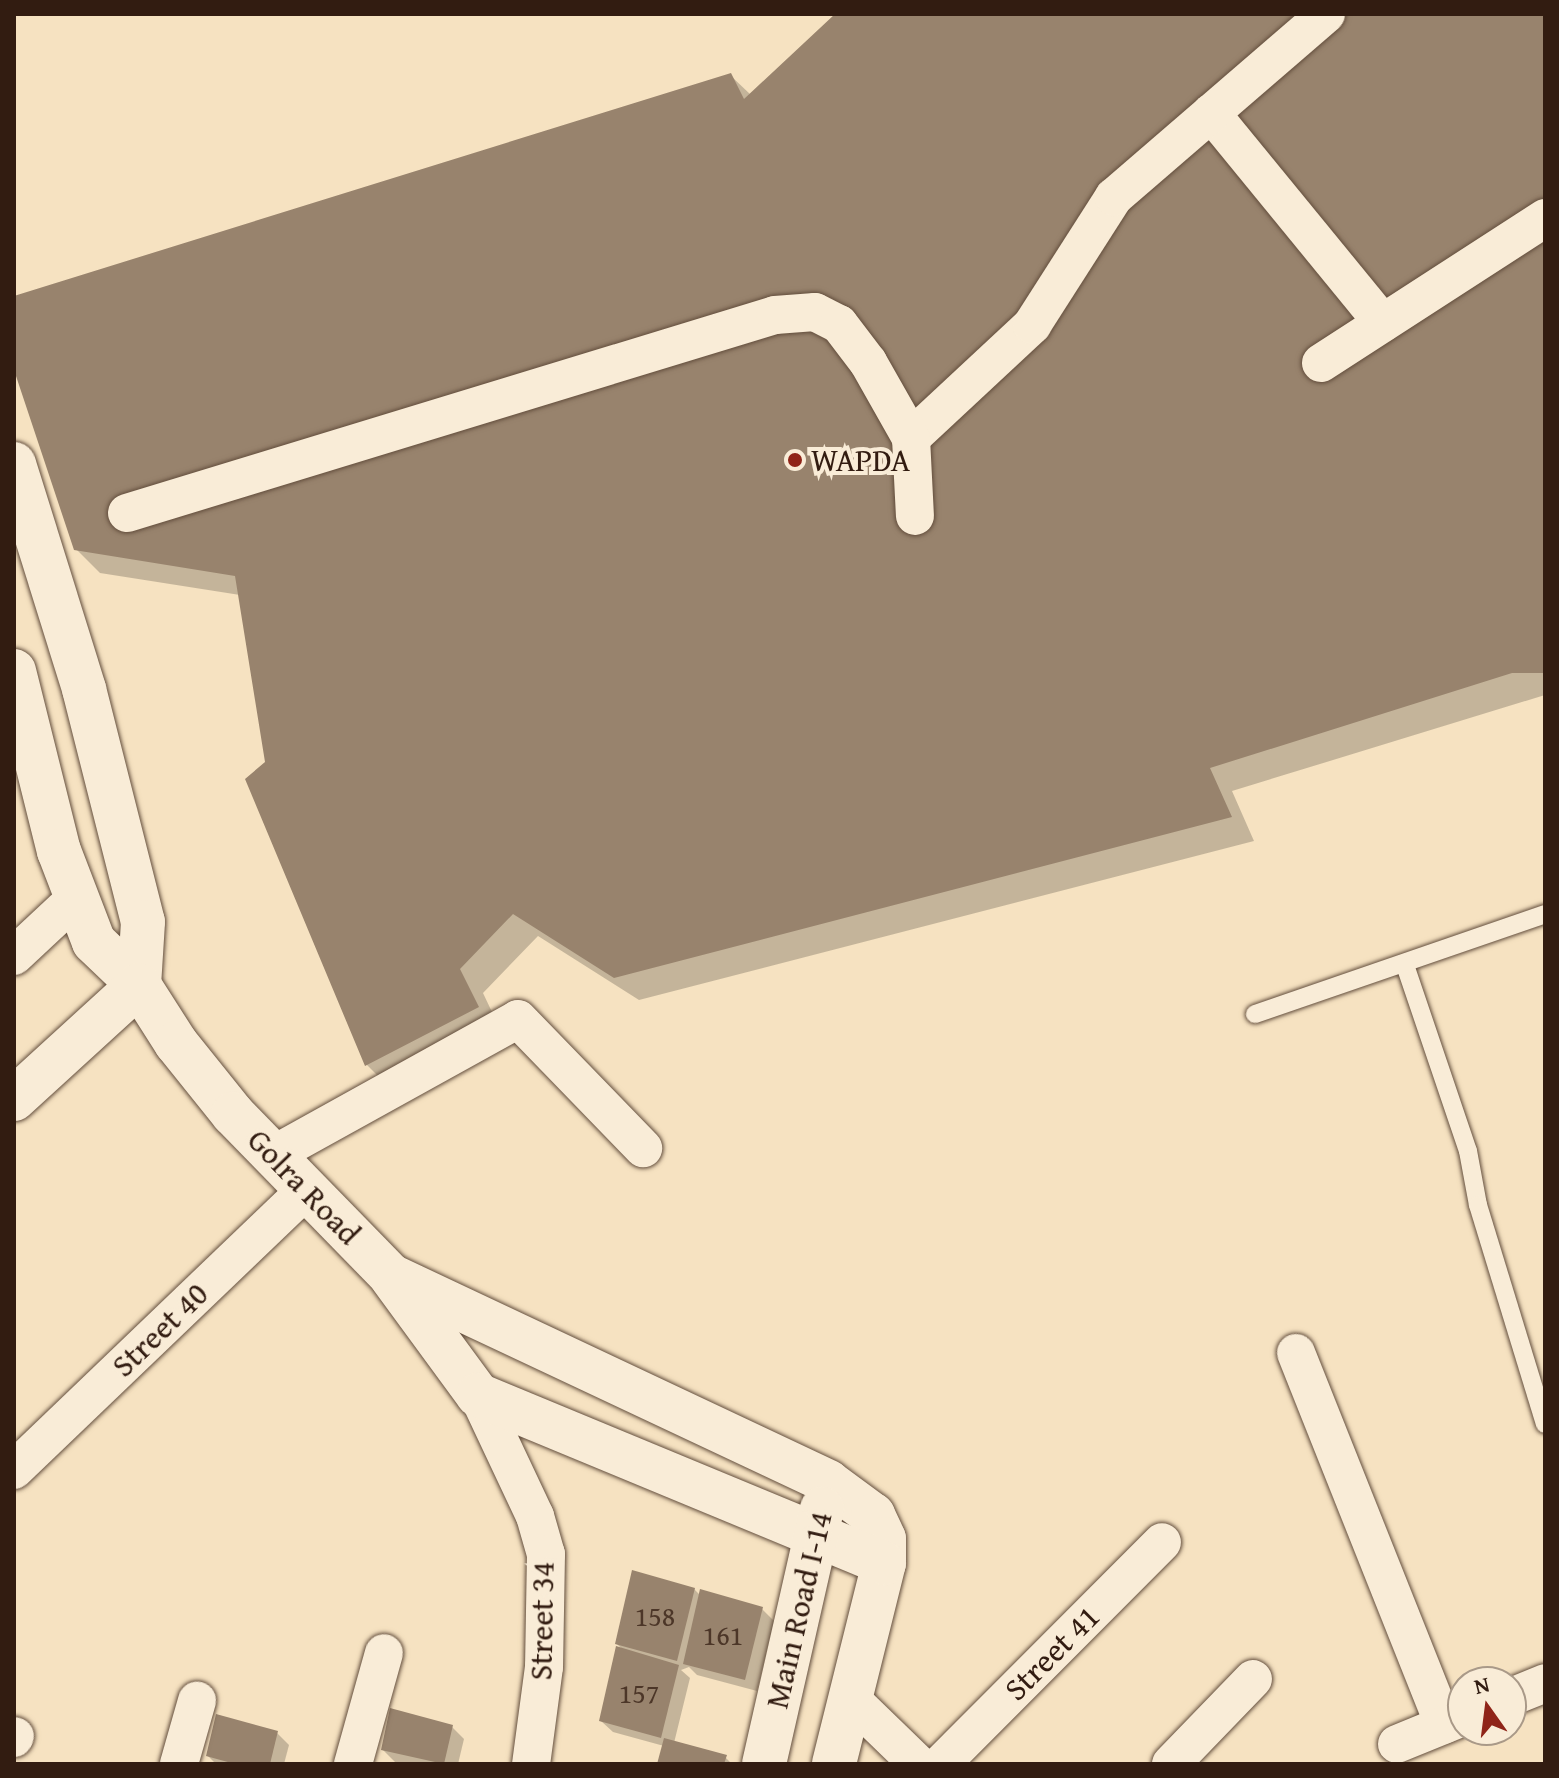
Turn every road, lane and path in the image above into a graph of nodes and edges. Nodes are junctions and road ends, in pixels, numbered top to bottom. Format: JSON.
{"nodes":[{"id":1,"x":1326,"y":14,"type":"edge"},
{"id":2,"x":1211,"y":113,"type":"junction"},
{"id":3,"x":1545,"y":218,"type":"edge"},
{"id":4,"x":1383,"y":323,"type":"junction"},
{"id":5,"x":1321,"y":363,"type":"dead end"},
{"id":6,"x":911,"y":438,"type":"junction"},
{"id":7,"x":14,"y":464,"type":"edge"},
{"id":8,"x":127,"y":513,"type":"dead end"},
{"id":9,"x":915,"y":516,"type":"dead end"},
{"id":10,"x":14,"y":671,"type":"edge"},
{"id":11,"x":22,"y":738,"type":"edge"},
{"id":12,"x":75,"y":899,"type":"junction"},
{"id":13,"x":1545,"y":914,"type":"edge"},
{"id":14,"x":14,"y":956,"type":"edge"},
{"id":15,"x":1405,"y":965,"type":"junction"},
{"id":16,"x":139,"y":985,"type":"junction"},
{"id":17,"x":1255,"y":1014,"type":"dead end"},
{"id":18,"x":14,"y":1099,"type":"edge"},
{"id":19,"x":643,"y":1148,"type":"dead end"},
{"id":20,"x":271,"y":1156,"type":"junction"},
{"id":21,"x":305,"y":1191,"type":"junction"},
{"id":22,"x":391,"y":1276,"type":"junction"},
{"id":23,"x":1296,"y":1353,"type":"dead end"},
{"id":24,"x":478,"y":1395,"type":"junction"},
{"id":25,"x":1545,"y":1424,"type":"edge"},
{"id":26,"x":14,"y":1470,"type":"edge"},
{"id":27,"x":828,"y":1482,"type":"junction"},
{"id":28,"x":815,"y":1536,"type":"junction"},
{"id":29,"x":1162,"y":1542,"type":"dead end"},
{"id":30,"x":884,"y":1563,"type":"junction"},
{"id":31,"x":384,"y":1653,"type":"dead end"},
{"id":32,"x":1253,"y":1679,"type":"dead end"},
{"id":33,"x":850,"y":1698,"type":"junction"},
{"id":34,"x":197,"y":1701,"type":"dead end"},
{"id":35,"x":1447,"y":1705,"type":"edge"},
{"id":36,"x":1447,"y":1724,"type":"edge"},
{"id":37,"x":1397,"y":1744,"type":"dead end"},
{"id":38,"x":179,"y":1764,"type":"edge"},
{"id":39,"x":353,"y":1764,"type":"edge"},
{"id":40,"x":531,"y":1764,"type":"edge"},
{"id":41,"x":764,"y":1764,"type":"edge"},
{"id":42,"x":834,"y":1764,"type":"edge"},
{"id":43,"x":918,"y":1764,"type":"edge"},
{"id":44,"x":941,"y":1764,"type":"edge"},
{"id":45,"x":1171,"y":1764,"type":"edge"}],
"edges":[{"from":1,"to":2,"type":"street"},
{"from":2,"to":4,"type":"street"},
{"from":2,"to":6,"type":"street"},
{"from":3,"to":4,"type":"street"},
{"from":4,"to":5,"type":"street"},
{"from":6,"to":8,"type":"street"},
{"from":6,"to":9,"type":"street"},
{"from":7,"to":16,"type":"main road"},
{"from":10,"to":11,"type":"main road","name":"Golra Road"},
{"from":11,"to":12,"type":"main road","name":"Golra Road"},
{"from":12,"to":14,"type":"street"},
{"from":12,"to":16,"type":"main road","name":"Golra Road"},
{"from":13,"to":15,"type":"lane"},
{"from":15,"to":17,"type":"lane"},
{"from":15,"to":25,"type":"lane"},
{"from":16,"to":18,"type":"main road"},
{"from":16,"to":20,"type":"main road","name":"Golra Road"},
{"from":19,"to":20,"type":"street"},
{"from":20,"to":21,"type":"main road","name":"Golra Road"},
{"from":21,"to":22,"type":"main road","name":"Golra Road"},
{"from":21,"to":26,"type":"street","name":"Street 40"},
{"from":22,"to":24,"type":"main road"},
{"from":22,"to":27,"type":"main road","name":"Golra Road"},
{"from":23,"to":35,"type":"street"},
{"from":24,"to":28,"type":"main road"},
{"from":24,"to":40,"type":"street","name":"Street 34"},
{"from":27,"to":28,"type":"main road","name":"Main Road I-14"},
{"from":27,"to":30,"type":"main road","name":"Main Road I-14"},
{"from":28,"to":30,"type":"main road"},
{"from":28,"to":41,"type":"main road","name":"Main Road I-14"},
{"from":29,"to":44,"type":"street","name":"Street 41"},
{"from":30,"to":33,"type":"main road","name":"Main Road I-14"},
{"from":31,"to":39,"type":"street"},
{"from":32,"to":45,"type":"street"},
{"from":33,"to":42,"type":"main road","name":"Main Road I-14"},
{"from":33,"to":43,"type":"street"},
{"from":34,"to":38,"type":"street"},
{"from":36,"to":37,"type":"street"}]}
